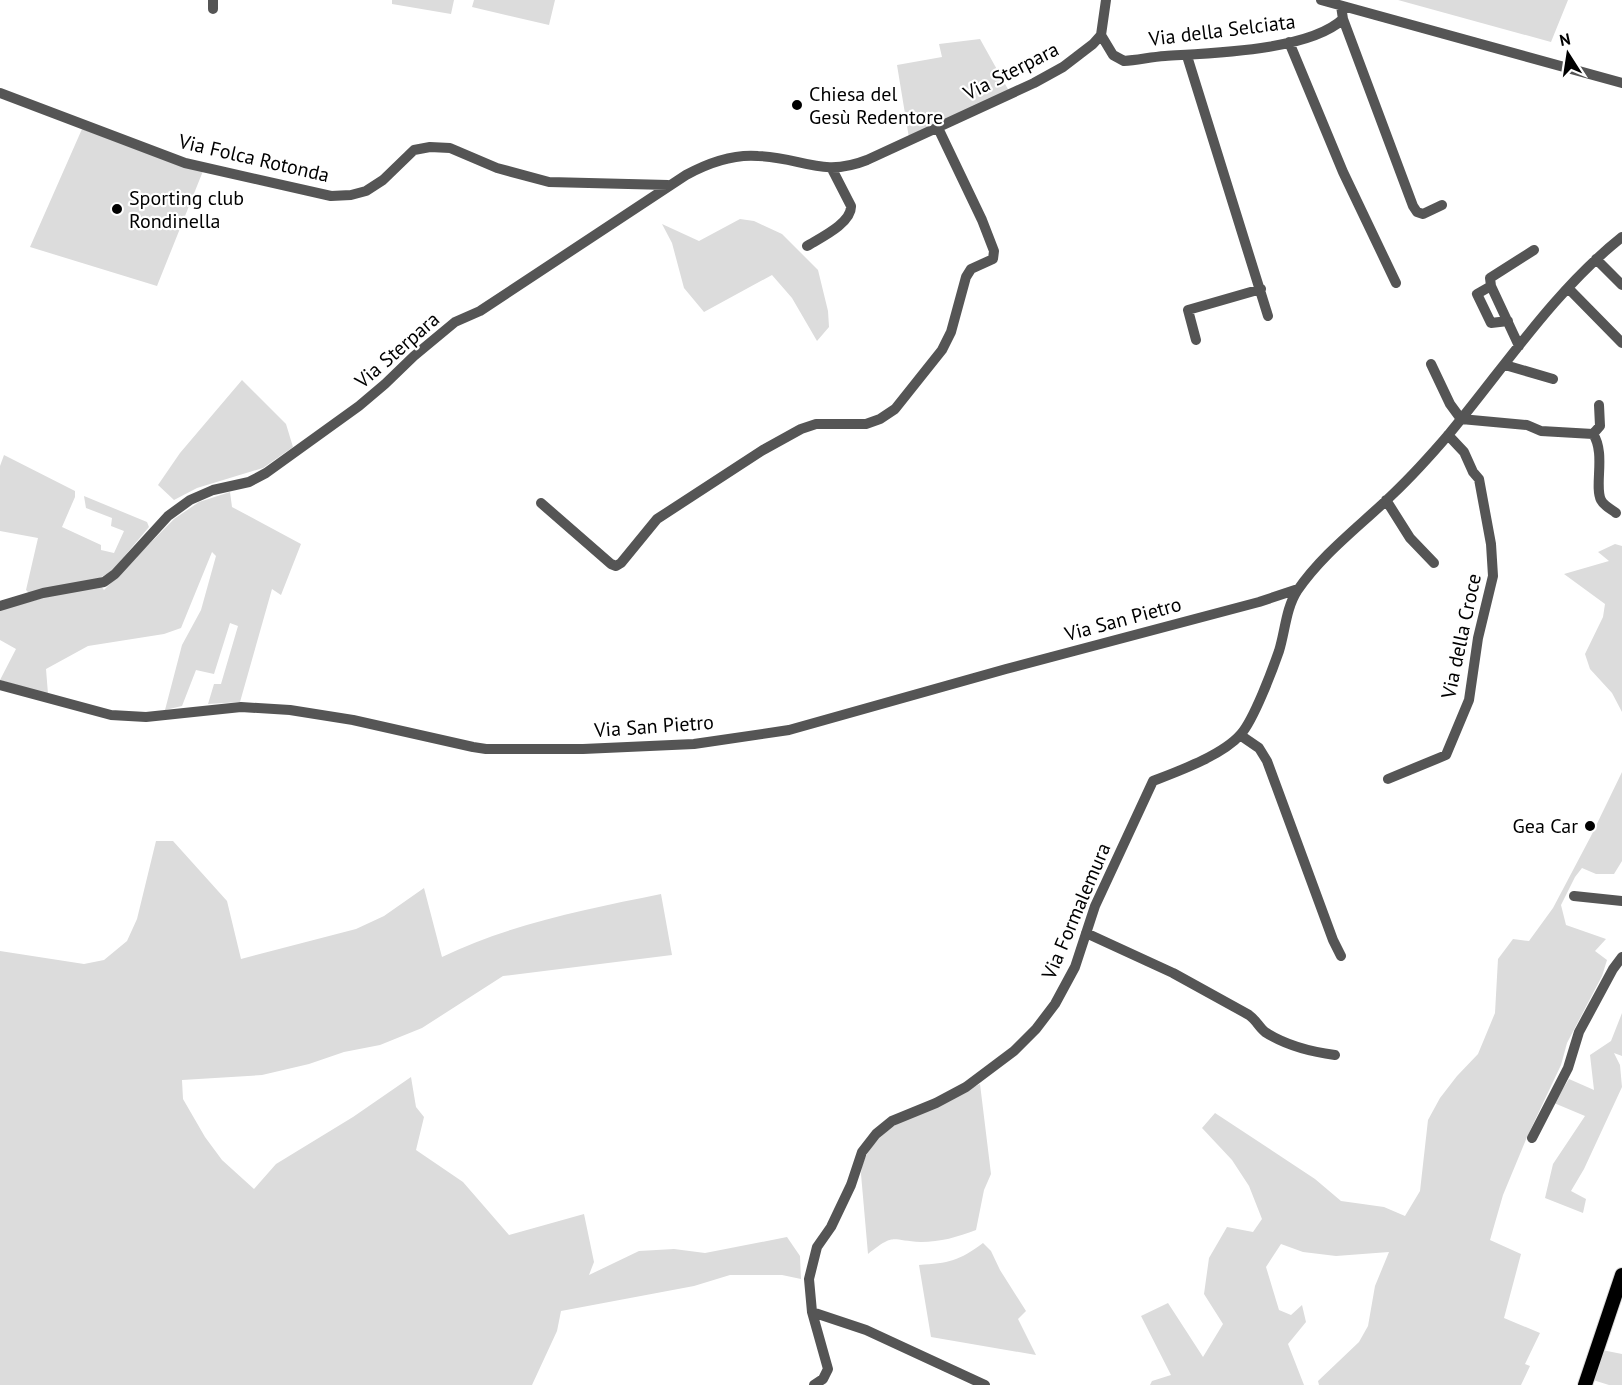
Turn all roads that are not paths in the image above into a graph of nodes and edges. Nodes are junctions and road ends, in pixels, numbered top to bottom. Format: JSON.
{"nodes":[{"id":1,"x":1106,"y":0,"type":"edge"},
{"id":2,"x":1321,"y":0,"type":"edge"},
{"id":3,"x":1341,"y":6,"type":"junction"},
{"id":4,"x":1343,"y":19,"type":"junction"},
{"id":5,"x":1101,"y":35,"type":"junction"},
{"id":6,"x":1289,"y":42,"type":"junction"},
{"id":7,"x":1187,"y":56,"type":"junction"},
{"id":8,"x":1622,"y":83,"type":"edge"},
{"id":9,"x":0,"y":93,"type":"edge"},
{"id":10,"x":938,"y":128,"type":"junction"},
{"id":11,"x":832,"y":169,"type":"junction"},
{"id":12,"x":668,"y":185,"type":"junction"},
{"id":13,"x":1442,"y":205,"type":"dead end"},
{"id":14,"x":1622,"y":237,"type":"edge"},
{"id":15,"x":807,"y":246,"type":"dead end"},
{"id":16,"x":1534,"y":250,"type":"dead end"},
{"id":17,"x":1596,"y":259,"type":"junction"},
{"id":18,"x":1396,"y":282,"type":"dead end"},
{"id":19,"x":1622,"y":285,"type":"edge"},
{"id":20,"x":1491,"y":286,"type":"junction"},
{"id":21,"x":1569,"y":289,"type":"junction"},
{"id":22,"x":1261,"y":290,"type":"junction"},
{"id":23,"x":1268,"y":316,"type":"dead end"},
{"id":24,"x":1508,"y":321,"type":"junction"},
{"id":25,"x":1196,"y":340,"type":"dead end"},
{"id":26,"x":1622,"y":344,"type":"edge"},
{"id":27,"x":1518,"y":346,"type":"junction"},
{"id":28,"x":1431,"y":364,"type":"dead end"},
{"id":29,"x":1505,"y":365,"type":"junction"},
{"id":30,"x":1553,"y":379,"type":"dead end"},
{"id":31,"x":1599,"y":405,"type":"dead end"},
{"id":32,"x":1461,"y":418,"type":"junction"},
{"id":33,"x":1593,"y":434,"type":"junction"},
{"id":34,"x":1448,"y":435,"type":"junction"},
{"id":35,"x":1386,"y":500,"type":"junction"},
{"id":36,"x":540,"y":503,"type":"dead end"},
{"id":37,"x":1616,"y":513,"type":"dead end"},
{"id":38,"x":1434,"y":563,"type":"dead end"},
{"id":39,"x":1298,"y":589,"type":"junction"},
{"id":40,"x":0,"y":606,"type":"edge"},
{"id":41,"x":0,"y":685,"type":"edge"},
{"id":42,"x":1240,"y":735,"type":"junction"},
{"id":43,"x":1388,"y":779,"type":"dead end"},
{"id":44,"x":1574,"y":896,"type":"dead end"},
{"id":45,"x":1622,"y":901,"type":"edge"},
{"id":46,"x":1086,"y":933,"type":"junction"},
{"id":47,"x":1341,"y":956,"type":"dead end"},
{"id":48,"x":1622,"y":957,"type":"edge"},
{"id":49,"x":1335,"y":1055,"type":"dead end"},
{"id":50,"x":1532,"y":1138,"type":"dead end"},
{"id":51,"x":1622,"y":1275,"type":"edge"},
{"id":52,"x":812,"y":1312,"type":"junction"},
{"id":53,"x":814,"y":1385,"type":"edge"},
{"id":54,"x":984,"y":1385,"type":"edge"},
{"id":55,"x":1585,"y":1385,"type":"edge"}],
"edges":[{"from":1,"to":5,"type":"street"},
{"from":2,"to":3,"type":"street"},
{"from":3,"to":4,"type":"street"},
{"from":3,"to":8,"type":"street"},
{"from":4,"to":6,"type":"street","name":"Via della Selciata"},
{"from":4,"to":13,"type":"street"},
{"from":5,"to":7,"type":"street","name":"Via della Selciata"},
{"from":5,"to":10,"type":"street","name":"Via Sterpara"},
{"from":6,"to":7,"type":"street","name":"Via della Selciata"},
{"from":6,"to":18,"type":"street"},
{"from":7,"to":22,"type":"street"},
{"from":9,"to":12,"type":"street","name":"Via Folca Rotonda"},
{"from":10,"to":11,"type":"street","name":"Via Sterpara"},
{"from":10,"to":36,"type":"street"},
{"from":11,"to":12,"type":"street","name":"Via Sterpara"},
{"from":11,"to":15,"type":"street"},
{"from":12,"to":40,"type":"street","name":"Via Sterpara"},
{"from":14,"to":17,"type":"street"},
{"from":16,"to":20,"type":"street"},
{"from":17,"to":19,"type":"street"},
{"from":17,"to":21,"type":"street"},
{"from":20,"to":24,"type":"street"},
{"from":20,"to":24,"type":"street"},
{"from":21,"to":26,"type":"street"},
{"from":21,"to":27,"type":"street"},
{"from":22,"to":23,"type":"street"},
{"from":22,"to":25,"type":"street"},
{"from":24,"to":27,"type":"street"},
{"from":27,"to":29,"type":"street"},
{"from":28,"to":32,"type":"street"},
{"from":29,"to":30,"type":"street"},
{"from":29,"to":32,"type":"street"},
{"from":31,"to":33,"type":"street"},
{"from":32,"to":33,"type":"street"},
{"from":32,"to":34,"type":"street"},
{"from":33,"to":37,"type":"street"},
{"from":34,"to":35,"type":"street"},
{"from":34,"to":43,"type":"street","name":"Via della Croce"},
{"from":35,"to":38,"type":"street","name":"Via della Croce"},
{"from":35,"to":39,"type":"street"},
{"from":39,"to":41,"type":"street","name":"Via San Pietro"},
{"from":39,"to":42,"type":"street","name":"Via Formalemura"},
{"from":42,"to":46,"type":"street","name":"Via Formalemura"},
{"from":42,"to":47,"type":"street"},
{"from":44,"to":45,"type":"street"},
{"from":46,"to":49,"type":"street"},
{"from":46,"to":52,"type":"street","name":"Via Formalemura"},
{"from":48,"to":50,"type":"street"},
{"from":51,"to":55,"type":"main road"},
{"from":52,"to":53,"type":"street","name":"Via Formalemura"},
{"from":52,"to":54,"type":"street"}]}
